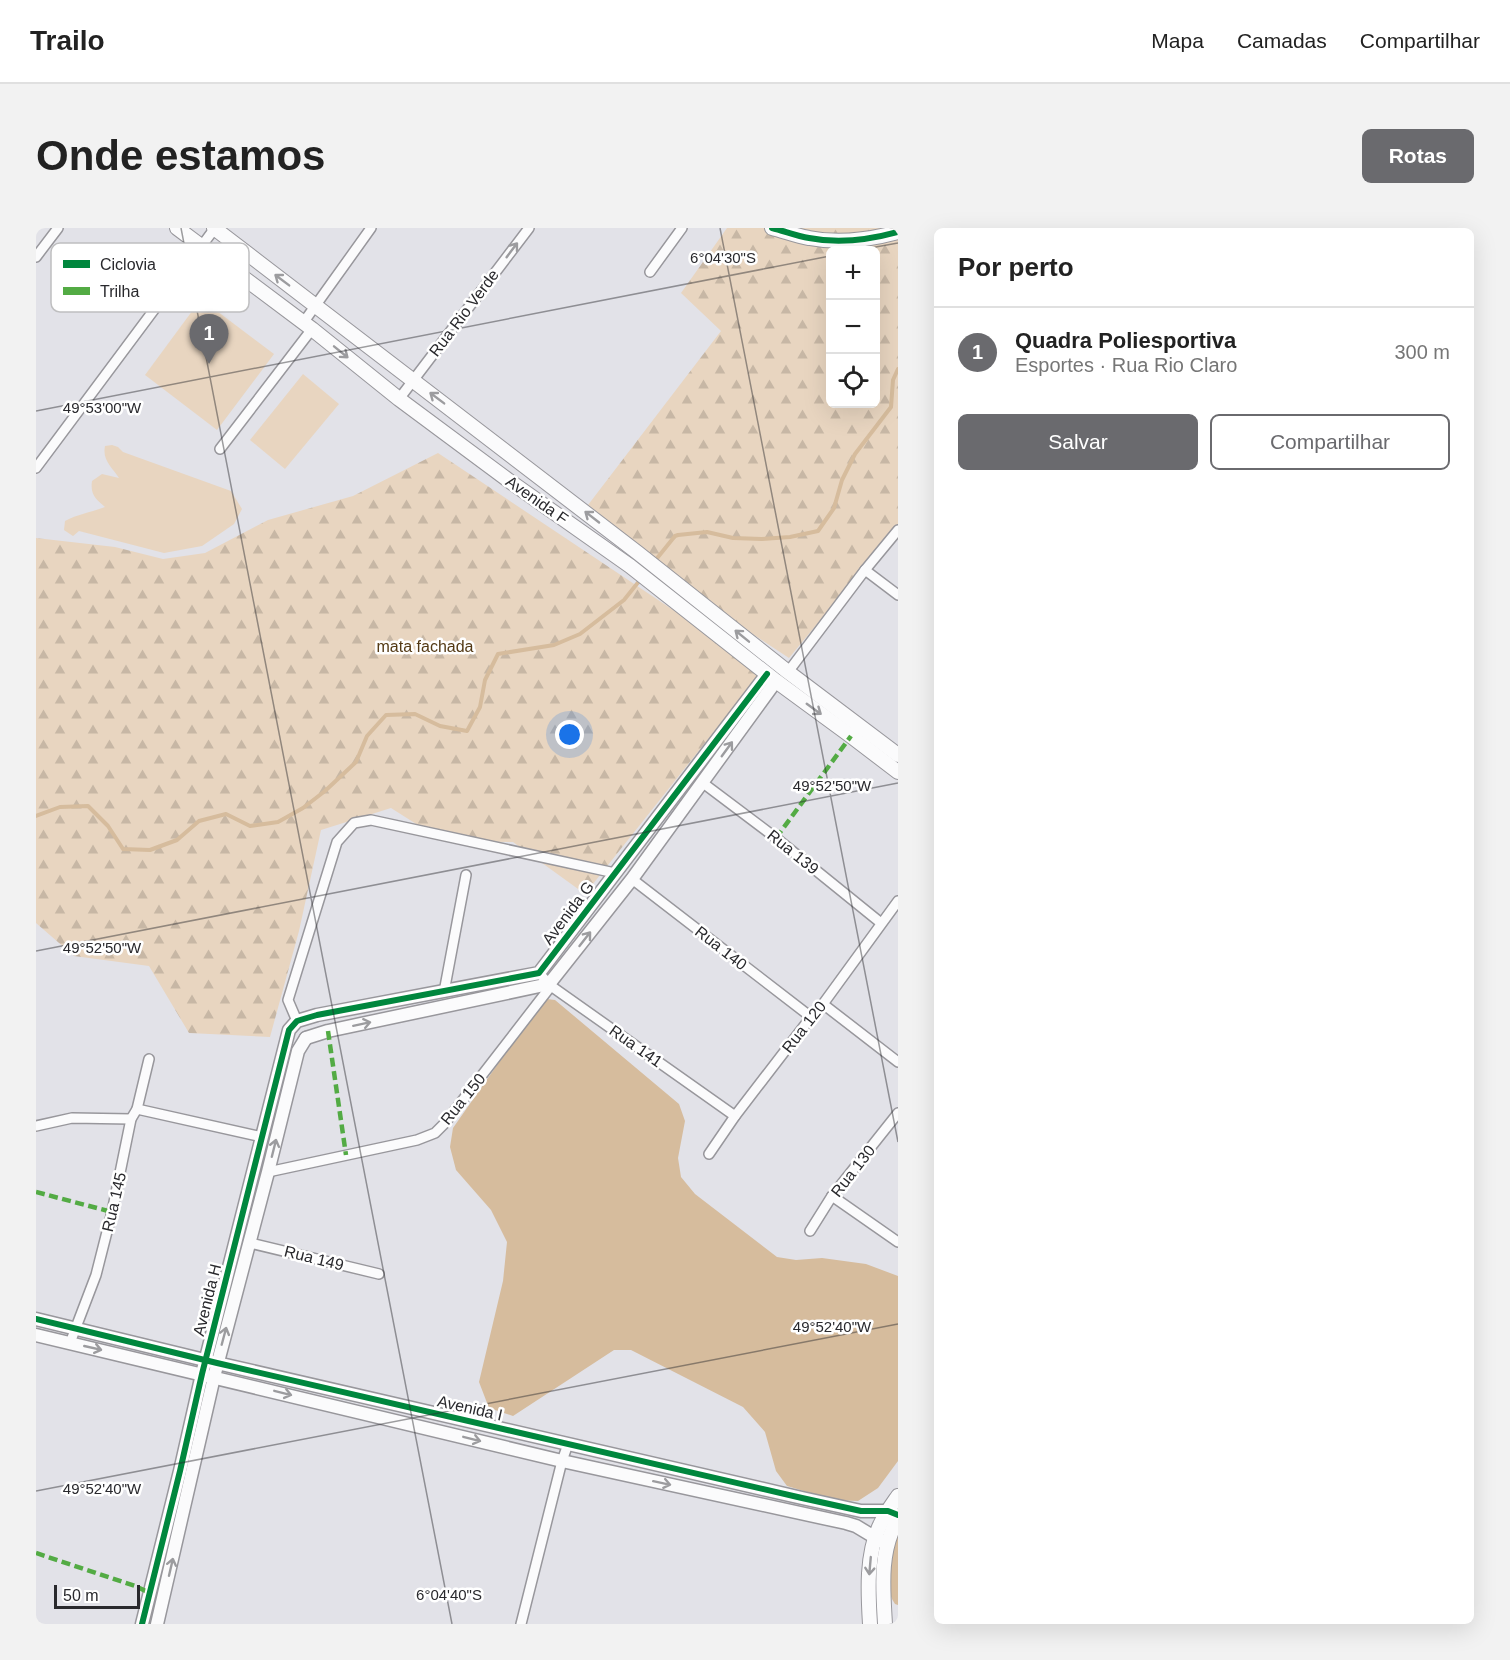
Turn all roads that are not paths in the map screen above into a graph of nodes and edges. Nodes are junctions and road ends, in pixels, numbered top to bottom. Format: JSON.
{"nodes":[{"id":1,"x":58,"y":228,"type":"edge"},
{"id":2,"x":177,"y":228,"type":"edge"},
{"id":3,"x":214,"y":228,"type":"edge"},
{"id":4,"x":371,"y":228,"type":"edge"},
{"id":5,"x":529,"y":228,"type":"edge"},
{"id":6,"x":682,"y":228,"type":"edge"},
{"id":7,"x":772,"y":228,"type":"edge"},
{"id":8,"x":898,"y":232,"type":"edge"},
{"id":9,"x":196,"y":243,"type":"edge"},
{"id":10,"x":204,"y":243,"type":"edge"},
{"id":11,"x":234,"y":243,"type":"edge"},
{"id":12,"x":249,"y":255,"type":"edge"},
{"id":13,"x":36,"y":257,"type":"edge"},
{"id":14,"x":650,"y":272,"type":"dead end"},
{"id":15,"x":249,"y":282,"type":"edge"},
{"id":16,"x":315,"y":305,"type":"junction"},
{"id":17,"x":152,"y":312,"type":"edge"},
{"id":18,"x":308,"y":326,"type":"junction"},
{"id":19,"x":413,"y":380,"type":"junction"},
{"id":20,"x":399,"y":399,"type":"junction"},
{"id":21,"x":220,"y":449,"type":"dead end"},
{"id":22,"x":36,"y":468,"type":"edge"},
{"id":23,"x":898,"y":530,"type":"edge"},
{"id":24,"x":865,"y":570,"type":"junction"},
{"id":25,"x":898,"y":595,"type":"edge"},
{"id":26,"x":788,"y":672,"type":"junction"},
{"id":27,"x":772,"y":678,"type":"junction"},
{"id":28,"x":898,"y":754,"type":"edge"},
{"id":29,"x":898,"y":772,"type":"edge"},
{"id":30,"x":703,"y":783,"type":"junction"},
{"id":31,"x":615,"y":873,"type":"junction"},
{"id":32,"x":466,"y":875,"type":"dead end"},
{"id":33,"x":632,"y":879,"type":"junction"},
{"id":34,"x":898,"y":901,"type":"edge"},
{"id":35,"x":881,"y":923,"type":"junction"},
{"id":36,"x":539,"y":974,"type":"junction"},
{"id":37,"x":550,"y":985,"type":"junction"},
{"id":38,"x":444,"y":992,"type":"junction"},
{"id":39,"x":823,"y":1004,"type":"junction"},
{"id":40,"x":811,"y":1017,"type":"junction"},
{"id":41,"x":297,"y":1021,"type":"junction"},
{"id":42,"x":306,"y":1038,"type":"junction"},
{"id":43,"x":149,"y":1059,"type":"dead end"},
{"id":44,"x":898,"y":1062,"type":"edge"},
{"id":45,"x":136,"y":1109,"type":"junction"},
{"id":46,"x":898,"y":1113,"type":"edge"},
{"id":47,"x":735,"y":1116,"type":"junction"},
{"id":48,"x":131,"y":1119,"type":"junction"},
{"id":49,"x":36,"y":1126,"type":"edge"},
{"id":50,"x":262,"y":1137,"type":"junction"},
{"id":51,"x":709,"y":1154,"type":"dead end"},
{"id":52,"x":268,"y":1172,"type":"junction"},
{"id":53,"x":832,"y":1196,"type":"junction"},
{"id":54,"x":810,"y":1231,"type":"dead end"},
{"id":55,"x":898,"y":1242,"type":"edge"},
{"id":56,"x":250,"y":1243,"type":"junction"},
{"id":57,"x":379,"y":1274,"type":"dead end"},
{"id":58,"x":36,"y":1319,"type":"edge"},
{"id":59,"x":75,"y":1328,"type":"junction"},
{"id":60,"x":36,"y":1335,"type":"edge"},
{"id":61,"x":70,"y":1343,"type":"junction"},
{"id":62,"x":212,"y":1362,"type":"junction"},
{"id":63,"x":208,"y":1375,"type":"junction"},
{"id":64,"x":568,"y":1444,"type":"junction"},
{"id":65,"x":562,"y":1461,"type":"junction"},
{"id":66,"x":898,"y":1497,"type":"edge"},
{"id":67,"x":895,"y":1515,"type":"edge"},
{"id":68,"x":881,"y":1541,"type":"junction"},
{"id":69,"x":142,"y":1624,"type":"edge"},
{"id":70,"x":157,"y":1624,"type":"edge"},
{"id":71,"x":522,"y":1624,"type":"edge"},
{"id":72,"x":870,"y":1624,"type":"edge"},
{"id":73,"x":885,"y":1624,"type":"edge"}],
"edges":[{"from":1,"to":13,"type":"street"},
{"from":2,"to":9,"type":"main road","name":"Avenida F"},
{"from":3,"to":10,"type":"street"},
{"from":11,"to":3,"type":"main road","name":"Avenida F","one_way":true},
{"from":4,"to":16,"type":"street"},
{"from":19,"to":5,"type":"street","name":"Rua Rio Verde","one_way":true},
{"from":6,"to":14,"type":"street"},
{"from":7,"to":8,"type":"main road"},
{"from":16,"to":12,"type":"main road","name":"Avenida F","one_way":true},
{"from":15,"to":18,"type":"main road","name":"Avenida F"},
{"from":16,"to":18,"type":"street"},
{"from":16,"to":19,"type":"main road","name":"Avenida F"},
{"from":17,"to":22,"type":"street"},
{"from":18,"to":20,"type":"main road","name":"Avenida F","one_way":true},
{"from":18,"to":21,"type":"street"},
{"from":19,"to":20,"type":"street","name":"Rua Rio Verde"},
{"from":26,"to":19,"type":"main road","name":"Avenida F","one_way":true},
{"from":20,"to":27,"type":"main road","name":"Avenida F"},
{"from":23,"to":24,"type":"street"},
{"from":24,"to":25,"type":"street"},
{"from":24,"to":26,"type":"street"},
{"from":26,"to":28,"type":"main road","name":"Avenida F"},
{"from":27,"to":29,"type":"main road","name":"Avenida F","one_way":true},
{"from":30,"to":27,"type":"street","name":"Avenida G","one_way":true},
{"from":27,"to":31,"type":"street","name":"Avenida G"},
{"from":30,"to":33,"type":"street","name":"Avenida G"},
{"from":30,"to":35,"type":"street","name":"Rua 139"},
{"from":31,"to":36,"type":"street","name":"Avenida G"},
{"from":31,"to":41,"type":"street"},
{"from":32,"to":38,"type":"street"},
{"from":37,"to":33,"type":"street","name":"Avenida G","one_way":true},
{"from":33,"to":40,"type":"street","name":"Rua 140"},
{"from":34,"to":35,"type":"street","name":"Rua 120"},
{"from":35,"to":39,"type":"street","name":"Rua 120"},
{"from":36,"to":37,"type":"street","name":"Rua 141"},
{"from":36,"to":38,"type":"street"},
{"from":42,"to":37,"type":"street","one_way":true},
{"from":37,"to":47,"type":"street","name":"Rua 141"},
{"from":37,"to":52,"type":"street","name":"Rua 150"},
{"from":38,"to":41,"type":"street"},
{"from":39,"to":40,"type":"street","name":"Rua 120"},
{"from":39,"to":44,"type":"street"},
{"from":40,"to":47,"type":"street","name":"Rua 120"},
{"from":41,"to":42,"type":"street"},
{"from":41,"to":50,"type":"street","name":"Avenida H"},
{"from":52,"to":42,"type":"street","name":"Avenida H","one_way":true},
{"from":43,"to":45,"type":"street","name":"Rua 145"},
{"from":45,"to":48,"type":"street","name":"Rua 145"},
{"from":45,"to":50,"type":"street"},
{"from":46,"to":53,"type":"street","name":"Rua 130"},
{"from":47,"to":51,"type":"street","name":"Rua 120"},
{"from":48,"to":49,"type":"street"},
{"from":48,"to":59,"type":"street","name":"Rua 145"},
{"from":50,"to":62,"type":"street","name":"Avenida H"},
{"from":52,"to":56,"type":"street","name":"Avenida H"},
{"from":53,"to":54,"type":"street","name":"Rua 130"},
{"from":53,"to":55,"type":"street"},
{"from":56,"to":57,"type":"street","name":"Rua 149"},
{"from":62,"to":56,"type":"street","name":"Avenida H","one_way":true},
{"from":58,"to":59,"type":"street","name":"Avenida I"},
{"from":59,"to":61,"type":"street","name":"Rua 145"},
{"from":59,"to":62,"type":"street","name":"Avenida I"},
{"from":60,"to":61,"type":"street","name":"Avenida I"},
{"from":61,"to":63,"type":"street","name":"Avenida I","one_way":true},
{"from":62,"to":63,"type":"street","name":"Avenida H"},
{"from":62,"to":64,"type":"street","name":"Avenida I"},
{"from":63,"to":65,"type":"street","name":"Avenida I","one_way":true},
{"from":63,"to":69,"type":"street","name":"Avenida H"},
{"from":70,"to":63,"type":"street","name":"Avenida H","one_way":true},
{"from":64,"to":65,"type":"street"},
{"from":64,"to":67,"type":"street","name":"Avenida I"},
{"from":65,"to":68,"type":"street","name":"Avenida I","one_way":true},
{"from":65,"to":71,"type":"street"},
{"from":66,"to":67,"type":"main road"},
{"from":67,"to":68,"type":"main road"},
{"from":68,"to":72,"type":"main road","one_way":true},
{"from":68,"to":73,"type":"main road"}]}
